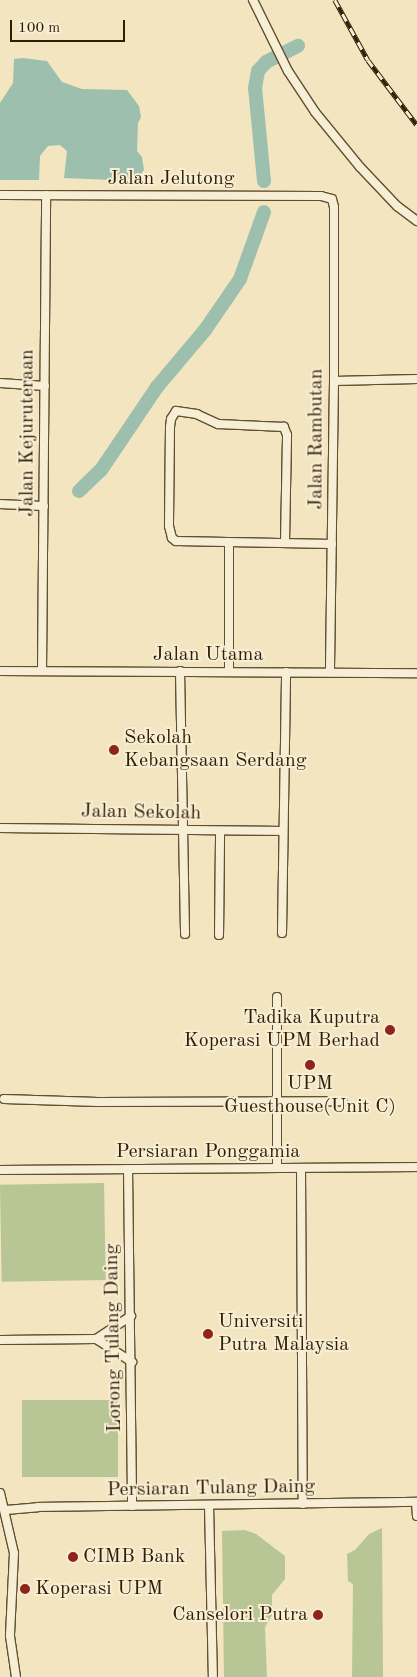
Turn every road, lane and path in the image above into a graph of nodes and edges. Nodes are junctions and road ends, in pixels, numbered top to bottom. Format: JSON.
{"nodes":[{"id":1,"x":253,"y":0,"type":"edge"},
{"id":2,"x":0,"y":195,"type":"edge"},
{"id":3,"x":46,"y":195,"type":"junction"},
{"id":4,"x":334,"y":207,"type":"joint"},
{"id":5,"x":417,"y":222,"type":"edge"},
{"id":6,"x":417,"y":379,"type":"edge"},
{"id":7,"x":334,"y":381,"type":"junction"},
{"id":8,"x":0,"y":383,"type":"edge"},
{"id":9,"x":45,"y":386,"type":"junction"},
{"id":10,"x":0,"y":504,"type":"edge"},
{"id":11,"x":44,"y":506,"type":"junction"},
{"id":12,"x":229,"y":542,"type":"junction"},
{"id":13,"x":285,"y":542,"type":"junction"},
{"id":14,"x":332,"y":544,"type":"junction"},
{"id":15,"x":0,"y":671,"type":"edge"},
{"id":16,"x":42,"y":671,"type":"junction"},
{"id":17,"x":180,"y":671,"type":"junction"},
{"id":18,"x":229,"y":671,"type":"junction"},
{"id":19,"x":330,"y":671,"type":"junction"},
{"id":20,"x":286,"y":672,"type":"junction"},
{"id":21,"x":417,"y":673,"type":"edge"},
{"id":22,"x":0,"y":828,"type":"edge"},
{"id":23,"x":182,"y":828,"type":"junction"},
{"id":24,"x":220,"y":831,"type":"junction"},
{"id":25,"x":282,"y":831,"type":"junction"},
{"id":26,"x":282,"y":933,"type":"dead end"},
{"id":27,"x":185,"y":934,"type":"dead end"},
{"id":28,"x":219,"y":935,"type":"dead end"},
{"id":29,"x":278,"y":997,"type":"dead end"},
{"id":30,"x":4,"y":1099,"type":"dead end"},
{"id":31,"x":276,"y":1101,"type":"junction"},
{"id":32,"x":343,"y":1101,"type":"dead end"},
{"id":33,"x":417,"y":1167,"type":"edge"},
{"id":34,"x":278,"y":1168,"type":"junction"},
{"id":35,"x":301,"y":1168,"type":"junction"},
{"id":36,"x":128,"y":1169,"type":"junction"},
{"id":37,"x":0,"y":1170,"type":"edge"},
{"id":38,"x":131,"y":1316,"type":"junction"},
{"id":39,"x":0,"y":1340,"type":"edge"},
{"id":40,"x":96,"y":1340,"type":"junction"},
{"id":41,"x":132,"y":1362,"type":"junction"},
{"id":42,"x":0,"y":1493,"type":"edge"},
{"id":43,"x":417,"y":1502,"type":"edge"},
{"id":44,"x":303,"y":1504,"type":"junction"},
{"id":45,"x":209,"y":1505,"type":"junction"},
{"id":46,"x":132,"y":1506,"type":"junction"},
{"id":47,"x":6,"y":1510,"type":"junction"},
{"id":48,"x":417,"y":1516,"type":"edge"},
{"id":49,"x":16,"y":1677,"type":"edge"},
{"id":50,"x":213,"y":1677,"type":"edge"}],
"edges":[{"from":1,"to":5,"type":"street"},
{"from":2,"to":3,"type":"street","name":"Jalan Jelutong"},
{"from":3,"to":4,"type":"street","name":"Jalan Jelutong"},
{"from":3,"to":9,"type":"street","name":"Jalan Kejuruteraan"},
{"from":4,"to":7,"type":"street","name":"Jalan Rambutan"},
{"from":6,"to":7,"type":"street"},
{"from":7,"to":14,"type":"street","name":"Jalan Rambutan"},
{"from":8,"to":9,"type":"street"},
{"from":9,"to":11,"type":"street","name":"Jalan Kejuruteraan"},
{"from":10,"to":11,"type":"street"},
{"from":11,"to":16,"type":"street","name":"Jalan Kejuruteraan"},
{"from":12,"to":13,"type":"street"},
{"from":12,"to":13,"type":"street"},
{"from":12,"to":18,"type":"street"},
{"from":13,"to":14,"type":"street"},
{"from":14,"to":19,"type":"street","name":"Jalan Rambutan"},
{"from":15,"to":16,"type":"street","name":"Jalan Utama"},
{"from":16,"to":17,"type":"street","name":"Jalan Utama"},
{"from":17,"to":18,"type":"street","name":"Jalan Utama"},
{"from":17,"to":23,"type":"street"},
{"from":18,"to":20,"type":"street","name":"Jalan Utama"},
{"from":19,"to":20,"type":"street","name":"Jalan Utama"},
{"from":19,"to":21,"type":"street","name":"Jalan Utama"},
{"from":20,"to":25,"type":"street"},
{"from":22,"to":23,"type":"street","name":"Jalan Sekolah"},
{"from":23,"to":24,"type":"street","name":"Jalan Sekolah"},
{"from":23,"to":27,"type":"street"},
{"from":24,"to":25,"type":"street","name":"Jalan Sekolah"},
{"from":24,"to":28,"type":"street"},
{"from":25,"to":26,"type":"street"},
{"from":29,"to":31,"type":"street"},
{"from":30,"to":31,"type":"street"},
{"from":31,"to":32,"type":"street"},
{"from":31,"to":34,"type":"street"},
{"from":33,"to":35,"type":"street","name":"Persiaran Ponggamia"},
{"from":34,"to":35,"type":"street","name":"Persiaran Ponggamia"},
{"from":34,"to":36,"type":"street","name":"Persiaran Ponggamia"},
{"from":35,"to":44,"type":"street"},
{"from":36,"to":37,"type":"street","name":"Persiaran Ponggamia"},
{"from":36,"to":38,"type":"street","name":"Lorong Tulang Daing"},
{"from":38,"to":40,"type":"street"},
{"from":38,"to":41,"type":"street","name":"Lorong Tulang Daing"},
{"from":39,"to":40,"type":"street"},
{"from":40,"to":41,"type":"street"},
{"from":41,"to":46,"type":"street","name":"Lorong Tulang Daing"},
{"from":42,"to":47,"type":"street"},
{"from":43,"to":44,"type":"street","name":"Persiaran Tulang Daing"},
{"from":43,"to":48,"type":"street"},
{"from":44,"to":45,"type":"street","name":"Persiaran Tulang Daing"},
{"from":45,"to":46,"type":"street","name":"Persiaran Tulang Daing"},
{"from":45,"to":50,"type":"street"},
{"from":46,"to":47,"type":"street","name":"Persiaran Tulang Daing"},
{"from":47,"to":49,"type":"street"}]}
